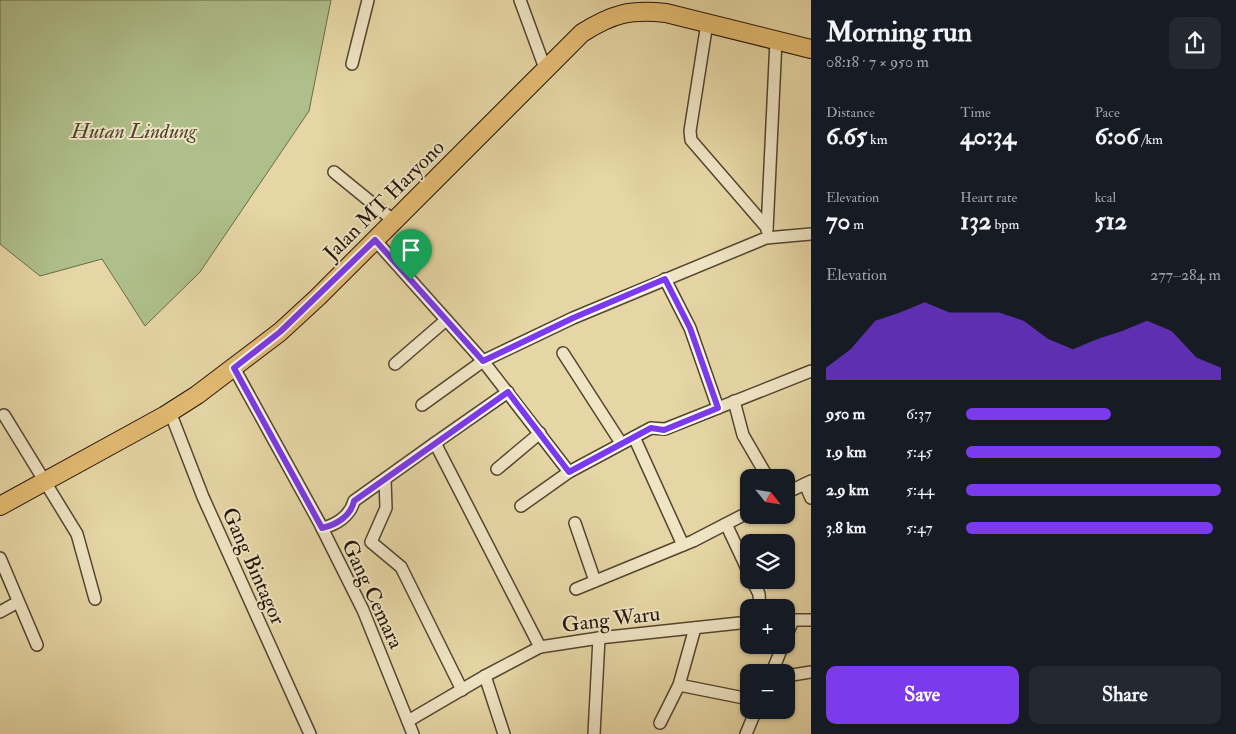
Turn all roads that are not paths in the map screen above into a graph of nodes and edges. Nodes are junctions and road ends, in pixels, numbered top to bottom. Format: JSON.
{"nodes":[{"id":1,"x":368,"y":0,"type":"edge"},
{"id":2,"x":520,"y":0,"type":"edge"},
{"id":3,"x":626,"y":6,"type":"edge"},
{"id":4,"x":707,"y":23,"type":"junction"},
{"id":5,"x":776,"y":40,"type":"junction"},
{"id":6,"x":811,"y":50,"type":"edge"},
{"id":7,"x":352,"y":64,"type":"dead end"},
{"id":8,"x":546,"y":71,"type":"junction"},
{"id":9,"x":334,"y":172,"type":"dead end"},
{"id":10,"x":394,"y":221,"type":"junction"},
{"id":11,"x":767,"y":233,"type":"junction"},
{"id":12,"x":811,"y":234,"type":"edge"},
{"id":13,"x":375,"y":240,"type":"junction"},
{"id":14,"x":665,"y":279,"type":"junction"},
{"id":15,"x":446,"y":320,"type":"junction"},
{"id":16,"x":563,"y":353,"type":"dead end"},
{"id":17,"x":483,"y":361,"type":"junction"},
{"id":18,"x":395,"y":364,"type":"dead end"},
{"id":19,"x":234,"y":368,"type":"junction"},
{"id":20,"x":811,"y":371,"type":"edge"},
{"id":21,"x":508,"y":392,"type":"junction"},
{"id":22,"x":734,"y":401,"type":"junction"},
{"id":23,"x":422,"y":405,"type":"dead end"},
{"id":24,"x":718,"y":408,"type":"junction"},
{"id":25,"x":170,"y":412,"type":"junction"},
{"id":26,"x":4,"y":415,"type":"dead end"},
{"id":27,"x":540,"y":433,"type":"junction"},
{"id":28,"x":634,"y":437,"type":"junction"},
{"id":29,"x":435,"y":443,"type":"junction"},
{"id":30,"x":621,"y":443,"type":"junction"},
{"id":31,"x":497,"y":469,"type":"dead end"},
{"id":32,"x":763,"y":469,"type":"edge"},
{"id":33,"x":569,"y":472,"type":"junction"},
{"id":34,"x":385,"y":479,"type":"junction"},
{"id":35,"x":46,"y":482,"type":"junction"},
{"id":36,"x":808,"y":483,"type":"edge"},
{"id":37,"x":795,"y":489,"type":"edge"},
{"id":38,"x":811,"y":498,"type":"edge"},
{"id":39,"x":0,"y":506,"type":"edge"},
{"id":40,"x":521,"y":506,"type":"dead end"},
{"id":41,"x":740,"y":517,"type":"edge"},
{"id":42,"x":575,"y":523,"type":"dead end"},
{"id":43,"x":726,"y":524,"type":"junction"},
{"id":44,"x":322,"y":528,"type":"junction"},
{"id":45,"x":683,"y":545,"type":"junction"},
{"id":46,"x":740,"y":554,"type":"edge"},
{"id":47,"x":0,"y":558,"type":"edge"},
{"id":48,"x":596,"y":581,"type":"junction"},
{"id":49,"x":576,"y":589,"type":"dead end"},
{"id":50,"x":95,"y":598,"type":"dead end"},
{"id":51,"x":18,"y":602,"type":"junction"},
{"id":52,"x":0,"y":612,"type":"edge"},
{"id":53,"x":795,"y":620,"type":"edge"},
{"id":54,"x":811,"y":620,"type":"edge"},
{"id":55,"x":740,"y":623,"type":"edge"},
{"id":56,"x":695,"y":628,"type":"junction"},
{"id":57,"x":599,"y":638,"type":"junction"},
{"id":58,"x":36,"y":645,"type":"dead end"},
{"id":59,"x":540,"y":647,"type":"junction"},
{"id":60,"x":811,"y":672,"type":"edge"},
{"id":61,"x":795,"y":675,"type":"edge"},
{"id":62,"x":485,"y":676,"type":"junction"},
{"id":63,"x":679,"y":685,"type":"junction"},
{"id":64,"x":462,"y":690,"type":"junction"},
{"id":65,"x":740,"y":697,"type":"edge"},
{"id":66,"x":752,"y":719,"type":"edge"},
{"id":67,"x":408,"y":721,"type":"junction"},
{"id":68,"x":660,"y":723,"type":"dead end"},
{"id":69,"x":310,"y":734,"type":"edge"},
{"id":70,"x":413,"y":734,"type":"edge"},
{"id":71,"x":504,"y":734,"type":"edge"},
{"id":72,"x":594,"y":734,"type":"edge"},
{"id":73,"x":746,"y":734,"type":"edge"}],
"edges":[{"from":1,"to":7,"type":"street"},
{"from":2,"to":8,"type":"street"},
{"from":3,"to":4,"type":"main road","name":"Jalan MT Haryono"},
{"from":3,"to":8,"type":"main road","name":"Jalan MT Haryono"},
{"from":4,"to":5,"type":"main road","name":"Jalan MT Haryono"},
{"from":4,"to":11,"type":"street"},
{"from":5,"to":6,"type":"main road","name":"Jalan MT Haryono"},
{"from":5,"to":11,"type":"street"},
{"from":8,"to":10,"type":"main road","name":"Jalan MT Haryono"},
{"from":9,"to":10,"type":"street"},
{"from":10,"to":13,"type":"main road","name":"Jalan MT Haryono"},
{"from":11,"to":12,"type":"street"},
{"from":11,"to":14,"type":"street"},
{"from":13,"to":15,"type":"street"},
{"from":13,"to":19,"type":"main road","name":"Jalan MT Haryono"},
{"from":14,"to":17,"type":"street"},
{"from":14,"to":24,"type":"street"},
{"from":15,"to":17,"type":"street"},
{"from":15,"to":18,"type":"street"},
{"from":16,"to":30,"type":"street"},
{"from":17,"to":21,"type":"street"},
{"from":17,"to":23,"type":"street"},
{"from":19,"to":25,"type":"main road","name":"Jalan MT Haryono"},
{"from":19,"to":44,"type":"street","name":"Gang Cemara"},
{"from":20,"to":22,"type":"street"},
{"from":21,"to":27,"type":"street"},
{"from":21,"to":29,"type":"street"},
{"from":22,"to":24,"type":"street"},
{"from":22,"to":32,"type":"street"},
{"from":24,"to":28,"type":"street"},
{"from":25,"to":35,"type":"main road","name":"Jalan MT Haryono"},
{"from":25,"to":69,"type":"street","name":"Gang Bintagor"},
{"from":26,"to":35,"type":"street"},
{"from":27,"to":31,"type":"street"},
{"from":27,"to":33,"type":"street"},
{"from":28,"to":30,"type":"street"},
{"from":28,"to":45,"type":"street"},
{"from":29,"to":34,"type":"street"},
{"from":29,"to":59,"type":"street"},
{"from":30,"to":33,"type":"street"},
{"from":33,"to":40,"type":"street"},
{"from":34,"to":44,"type":"street"},
{"from":34,"to":64,"type":"street"},
{"from":35,"to":39,"type":"main road","name":"Jalan MT Haryono"},
{"from":35,"to":50,"type":"street"},
{"from":36,"to":37,"type":"street"},
{"from":36,"to":38,"type":"street"},
{"from":41,"to":43,"type":"street"},
{"from":42,"to":48,"type":"street"},
{"from":43,"to":45,"type":"street"},
{"from":43,"to":46,"type":"street"},
{"from":44,"to":67,"type":"street","name":"Gang Cemara"},
{"from":45,"to":48,"type":"street"},
{"from":47,"to":51,"type":"street"},
{"from":48,"to":49,"type":"street"},
{"from":51,"to":52,"type":"street"},
{"from":51,"to":58,"type":"street"},
{"from":53,"to":54,"type":"street"},
{"from":55,"to":56,"type":"street","name":"Gang Waru"},
{"from":56,"to":57,"type":"street","name":"Gang Waru"},
{"from":56,"to":63,"type":"street"},
{"from":57,"to":59,"type":"street","name":"Gang Waru"},
{"from":57,"to":72,"type":"street"},
{"from":59,"to":62,"type":"street","name":"Gang Waru"},
{"from":60,"to":61,"type":"street"},
{"from":62,"to":64,"type":"street","name":"Gang Waru"},
{"from":62,"to":71,"type":"street"},
{"from":63,"to":65,"type":"street"},
{"from":63,"to":68,"type":"street"},
{"from":64,"to":67,"type":"street"},
{"from":66,"to":73,"type":"street"},
{"from":67,"to":70,"type":"street","name":"Gang Cemara"}]}
